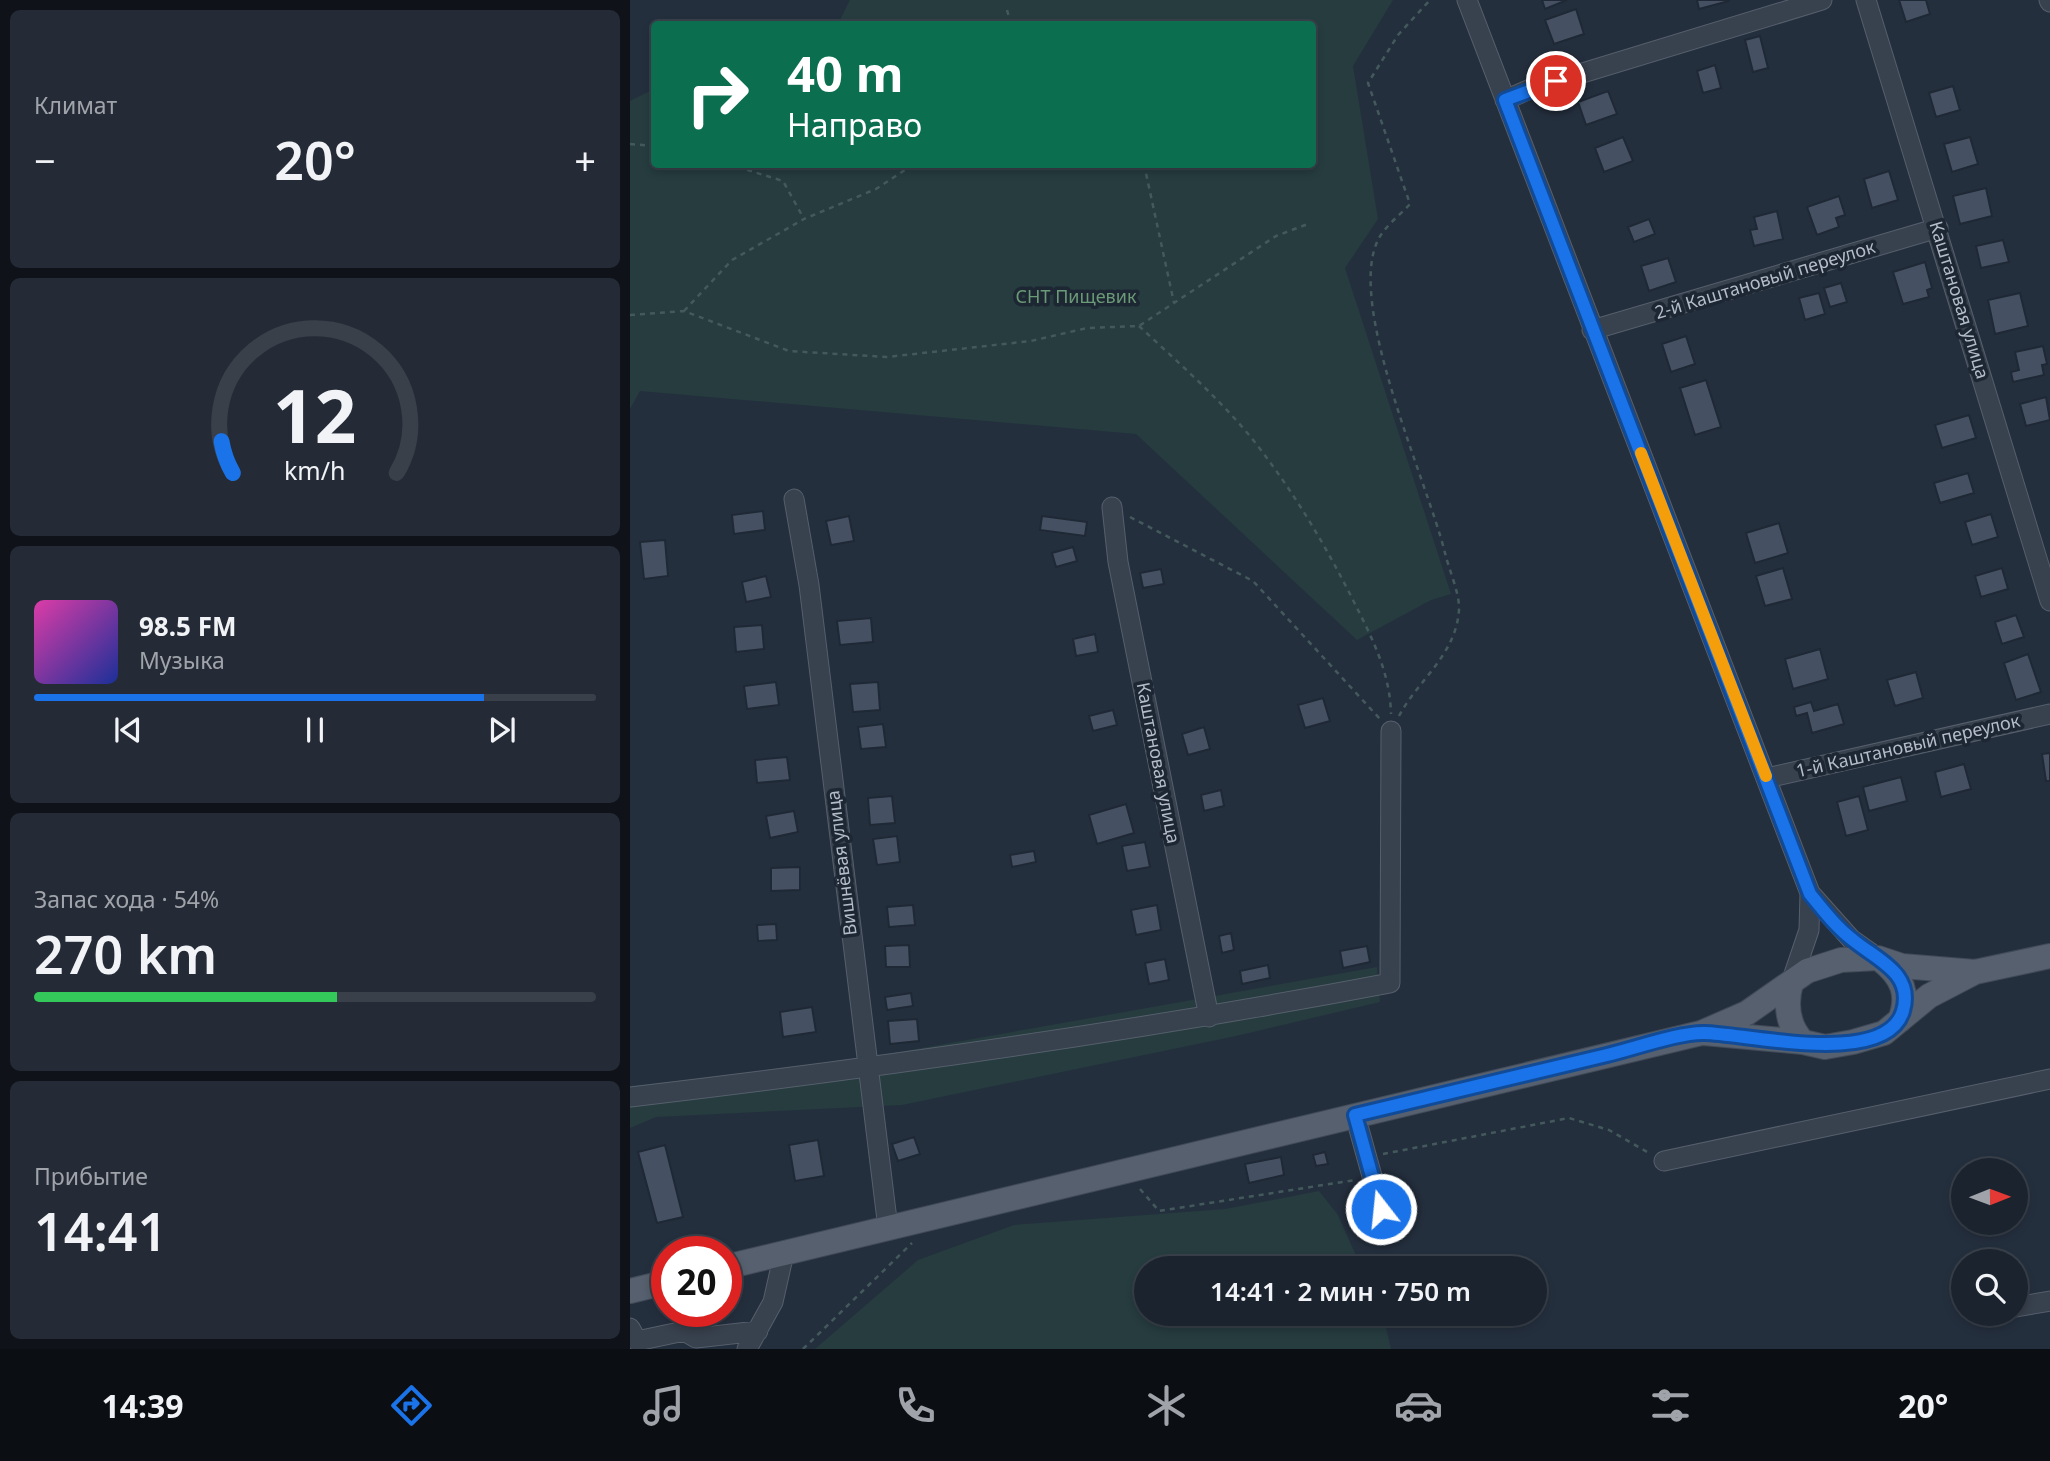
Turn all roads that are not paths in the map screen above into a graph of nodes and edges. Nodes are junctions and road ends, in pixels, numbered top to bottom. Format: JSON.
{"nodes":[{"id":1,"x":1467,"y":0,"type":"edge"},
{"id":2,"x":1822,"y":0,"type":"edge"},
{"id":3,"x":1866,"y":0,"type":"edge"},
{"id":4,"x":1505,"y":100,"type":"junction"},
{"id":5,"x":1938,"y":228,"type":"junction"},
{"id":6,"x":1592,"y":330,"type":"junction"},
{"id":7,"x":794,"y":499,"type":"dead end"},
{"id":8,"x":1112,"y":507,"type":"road end"},
{"id":9,"x":2050,"y":601,"type":"edge"},
{"id":10,"x":2050,"y":714,"type":"edge"},
{"id":11,"x":1391,"y":731,"type":"road end"},
{"id":12,"x":1767,"y":778,"type":"junction"},
{"id":13,"x":1810,"y":894,"type":"junction"},
{"id":14,"x":2050,"y":956,"type":"edge"},
{"id":15,"x":1878,"y":958,"type":"junction"},
{"id":16,"x":1975,"y":972,"type":"junction"},
{"id":17,"x":1791,"y":984,"type":"junction"},
{"id":18,"x":1209,"y":1017,"type":"junction"},
{"id":19,"x":1899,"y":1020,"type":"junction"},
{"id":20,"x":1701,"y":1033,"type":"junction"},
{"id":21,"x":1803,"y":1042,"type":"junction"},
{"id":22,"x":866,"y":1069,"type":"junction"},
{"id":23,"x":2050,"y":1079,"type":"edge"},
{"id":24,"x":630,"y":1097,"type":"edge"},
{"id":25,"x":1355,"y":1115,"type":"junction"},
{"id":26,"x":1664,"y":1161,"type":"road end"},
{"id":27,"x":888,"y":1228,"type":"junction"},
{"id":28,"x":1387,"y":1230,"type":"dead end"},
{"id":29,"x":784,"y":1253,"type":"junction"},
{"id":30,"x":742,"y":1263,"type":"edge"},
{"id":31,"x":651,"y":1286,"type":"edge"},
{"id":32,"x":630,"y":1291,"type":"edge"},
{"id":33,"x":2050,"y":1301,"type":"edge"},
{"id":34,"x":2028,"y":1305,"type":"edge"},
{"id":35,"x":687,"y":1327,"type":"edge"},
{"id":36,"x":684,"y":1331,"type":"junction"},
{"id":37,"x":758,"y":1331,"type":"junction"},
{"id":38,"x":633,"y":1335,"type":"edge"},
{"id":39,"x":747,"y":1349,"type":"edge"}],
"edges":[{"from":1,"to":4,"type":"street"},
{"from":2,"to":4,"type":"street"},
{"from":3,"to":5,"type":"street","name":"Каштановая улица"},
{"from":4,"to":6,"type":"street"},
{"from":5,"to":6,"type":"street","name":"2-й Каштановый переулок"},
{"from":5,"to":9,"type":"street","name":"Каштановая улица"},
{"from":6,"to":12,"type":"street"},
{"from":7,"to":22,"type":"street","name":"Вишнёвая улица"},
{"from":8,"to":18,"type":"street","name":"Каштановая улица"},
{"from":10,"to":12,"type":"street","name":"1-й Каштановый переулок"},
{"from":11,"to":18,"type":"street"},
{"from":12,"to":13,"type":"street"},
{"from":13,"to":15,"type":"street"},
{"from":13,"to":17,"type":"street"},
{"from":14,"to":16,"type":"main road"},
{"from":15,"to":16,"type":"main road"},
{"from":15,"to":17,"type":"main road"},
{"from":15,"to":19,"type":"main road"},
{"from":16,"to":19,"type":"main road"},
{"from":17,"to":20,"type":"main road"},
{"from":17,"to":21,"type":"main road"},
{"from":18,"to":22,"type":"street"},
{"from":19,"to":21,"type":"main road"},
{"from":20,"to":21,"type":"main road"},
{"from":20,"to":25,"type":"main road"},
{"from":22,"to":24,"type":"street"},
{"from":22,"to":27,"type":"street","name":"Вишнёвая улица"},
{"from":23,"to":26,"type":"street"},
{"from":25,"to":27,"type":"main road"},
{"from":25,"to":28,"type":"street"},
{"from":27,"to":29,"type":"main road"},
{"from":29,"to":30,"type":"main road"},
{"from":29,"to":37,"type":"street"},
{"from":31,"to":32,"type":"main road"},
{"from":33,"to":34,"type":"street"},
{"from":35,"to":36,"type":"street"},
{"from":36,"to":37,"type":"street"},
{"from":36,"to":38,"type":"street"},
{"from":37,"to":39,"type":"street"}]}
